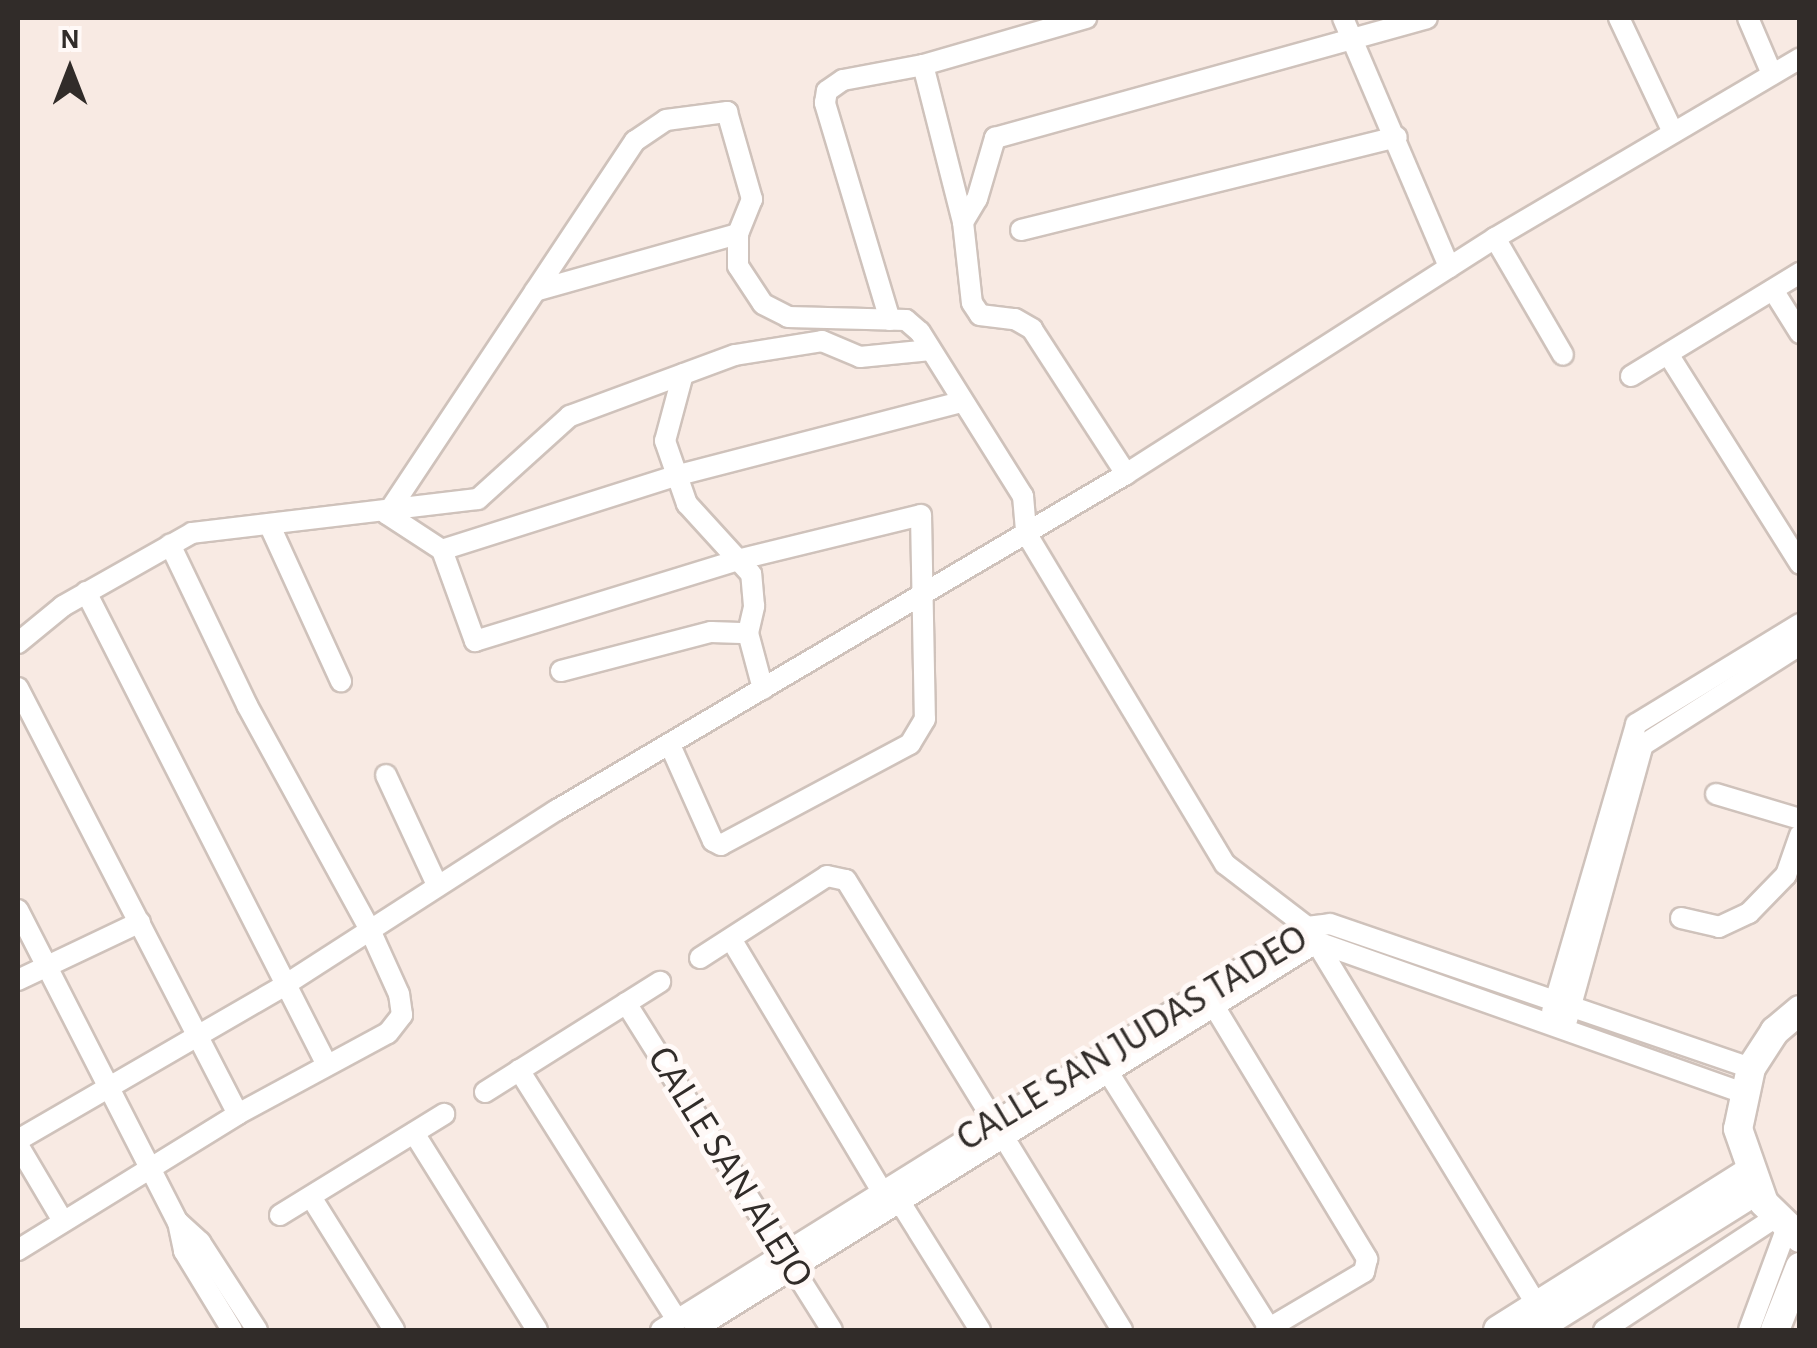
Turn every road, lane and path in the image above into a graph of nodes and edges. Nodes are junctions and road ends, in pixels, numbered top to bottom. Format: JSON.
{"nodes":[{"id":1,"x":1086,"y":18,"type":"edge"},
{"id":2,"x":1343,"y":18,"type":"edge"},
{"id":3,"x":1427,"y":18,"type":"edge"},
{"id":4,"x":1618,"y":18,"type":"edge"},
{"id":5,"x":1748,"y":18,"type":"edge"},
{"id":6,"x":1352,"y":40,"type":"junction"},
{"id":7,"x":1800,"y":58,"type":"edge"},
{"id":8,"x":924,"y":64,"type":"junction"},
{"id":9,"x":1772,"y":74,"type":"junction"},
{"id":10,"x":1673,"y":132,"type":"junction"},
{"id":11,"x":1398,"y":137,"type":"junction"},
{"id":12,"x":962,"y":222,"type":"junction"},
{"id":13,"x":1021,"y":230,"type":"dead end"},
{"id":14,"x":738,"y":234,"type":"junction"},
{"id":15,"x":1494,"y":238,"type":"junction"},
{"id":16,"x":1449,"y":268,"type":"junction"},
{"id":17,"x":1800,"y":273,"type":"edge"},
{"id":18,"x":1773,"y":290,"type":"junction"},
{"id":19,"x":535,"y":291,"type":"junction"},
{"id":20,"x":890,"y":320,"type":"junction"},
{"id":21,"x":1800,"y":334,"type":"edge"},
{"id":22,"x":930,"y":350,"type":"junction"},
{"id":23,"x":1668,"y":354,"type":"junction"},
{"id":24,"x":1563,"y":355,"type":"dead end"},
{"id":25,"x":683,"y":374,"type":"junction"},
{"id":26,"x":1631,"y":376,"type":"dead end"},
{"id":27,"x":961,"y":402,"type":"junction"},
{"id":28,"x":1126,"y":474,"type":"junction"},
{"id":29,"x":675,"y":476,"type":"junction"},
{"id":30,"x":387,"y":514,"type":"junction"},
{"id":31,"x":269,"y":524,"type":"junction"},
{"id":32,"x":1026,"y":533,"type":"junction"},
{"id":33,"x":170,"y":544,"type":"junction"},
{"id":34,"x":442,"y":550,"type":"junction"},
{"id":35,"x":741,"y":559,"type":"junction"},
{"id":36,"x":1800,"y":564,"type":"edge"},
{"id":37,"x":86,"y":592,"type":"junction"},
{"id":38,"x":925,"y":595,"type":"junction"},
{"id":39,"x":1800,"y":624,"type":"edge"},
{"id":40,"x":748,"y":633,"type":"junction"},
{"id":41,"x":18,"y":643,"type":"edge"},
{"id":42,"x":1800,"y":645,"type":"edge"},
{"id":43,"x":561,"y":672,"type":"dead end"},
{"id":44,"x":342,"y":681,"type":"dead end"},
{"id":45,"x":18,"y":688,"type":"edge"},
{"id":46,"x":763,"y":689,"type":"junction"},
{"id":47,"x":671,"y":748,"type":"junction"},
{"id":48,"x":386,"y":776,"type":"dead end"},
{"id":49,"x":1716,"y":794,"type":"dead end"},
{"id":50,"x":1800,"y":818,"type":"edge"},
{"id":51,"x":1800,"y":835,"type":"edge"},
{"id":52,"x":437,"y":885,"type":"junction"},
{"id":53,"x":18,"y":910,"type":"edge"},
{"id":54,"x":1682,"y":918,"type":"dead end"},
{"id":55,"x":140,"y":922,"type":"junction"},
{"id":56,"x":369,"y":928,"type":"junction"},
{"id":57,"x":1312,"y":934,"type":"junction"},
{"id":58,"x":730,"y":939,"type":"junction"},
{"id":59,"x":700,"y":958,"type":"dead end"},
{"id":60,"x":44,"y":968,"type":"junction"},
{"id":61,"x":18,"y":980,"type":"edge"},
{"id":62,"x":660,"y":982,"type":"dead end"},
{"id":63,"x":285,"y":985,"type":"junction"},
{"id":64,"x":626,"y":1003,"type":"junction"},
{"id":65,"x":1214,"y":1006,"type":"junction"},
{"id":66,"x":1800,"y":1010,"type":"edge"},
{"id":67,"x":1560,"y":1014,"type":"junction"},
{"id":68,"x":198,"y":1034,"type":"junction"},
{"id":69,"x":327,"y":1065,"type":"junction"},
{"id":70,"x":519,"y":1070,"type":"junction"},
{"id":71,"x":1108,"y":1072,"type":"junction"},
{"id":72,"x":1747,"y":1080,"type":"junction"},
{"id":73,"x":108,"y":1090,"type":"junction"},
{"id":74,"x":485,"y":1092,"type":"dead end"},
{"id":75,"x":238,"y":1114,"type":"junction"},
{"id":76,"x":444,"y":1114,"type":"dead end"},
{"id":77,"x":998,"y":1130,"type":"junction"},
{"id":78,"x":414,"y":1133,"type":"junction"},
{"id":79,"x":18,"y":1142,"type":"edge"},
{"id":80,"x":149,"y":1168,"type":"junction"},
{"id":81,"x":1753,"y":1181,"type":"junction"},
{"id":82,"x":882,"y":1190,"type":"junction"},
{"id":83,"x":311,"y":1197,"type":"junction"},
{"id":84,"x":900,"y":1202,"type":"junction"},
{"id":85,"x":280,"y":1216,"type":"dead end"},
{"id":86,"x":64,"y":1221,"type":"junction"},
{"id":87,"x":178,"y":1222,"type":"junction"},
{"id":88,"x":1788,"y":1228,"type":"edge"},
{"id":89,"x":18,"y":1250,"type":"edge"},
{"id":90,"x":790,"y":1260,"type":"junction"},
{"id":91,"x":1800,"y":1268,"type":"edge"},
{"id":92,"x":1543,"y":1322,"type":"edge"},
{"id":93,"x":677,"y":1327,"type":"edge"},
{"id":94,"x":1268,"y":1329,"type":"edge"},
{"id":95,"x":232,"y":1330,"type":"edge"},
{"id":96,"x":257,"y":1330,"type":"edge"},
{"id":97,"x":394,"y":1330,"type":"edge"},
{"id":98,"x":538,"y":1330,"type":"edge"},
{"id":99,"x":832,"y":1330,"type":"edge"},
{"id":100,"x":980,"y":1330,"type":"edge"},
{"id":101,"x":1122,"y":1330,"type":"edge"},
{"id":102,"x":1498,"y":1330,"type":"edge"},
{"id":103,"x":1604,"y":1330,"type":"edge"},
{"id":104,"x":1748,"y":1330,"type":"edge"},
{"id":105,"x":1775,"y":1330,"type":"edge"}],
"edges":[{"from":1,"to":8,"type":"street"},
{"from":2,"to":6,"type":"street"},
{"from":3,"to":6,"type":"street"},
{"from":4,"to":10,"type":"street"},
{"from":5,"to":9,"type":"street"},
{"from":6,"to":11,"type":"street"},
{"from":6,"to":12,"type":"street"},
{"from":7,"to":9,"type":"street"},
{"from":8,"to":12,"type":"street"},
{"from":8,"to":20,"type":"street"},
{"from":9,"to":10,"type":"street"},
{"from":10,"to":15,"type":"street"},
{"from":11,"to":13,"type":"street"},
{"from":11,"to":16,"type":"street"},
{"from":12,"to":28,"type":"street"},
{"from":14,"to":19,"type":"street"},
{"from":14,"to":19,"type":"street"},
{"from":14,"to":20,"type":"street"},
{"from":15,"to":16,"type":"street"},
{"from":15,"to":24,"type":"street"},
{"from":16,"to":28,"type":"street"},
{"from":17,"to":18,"type":"street"},
{"from":18,"to":21,"type":"street"},
{"from":18,"to":23,"type":"street"},
{"from":19,"to":30,"type":"street"},
{"from":20,"to":22,"type":"street"},
{"from":22,"to":25,"type":"street"},
{"from":22,"to":27,"type":"street"},
{"from":23,"to":26,"type":"street"},
{"from":23,"to":36,"type":"street"},
{"from":25,"to":29,"type":"street"},
{"from":25,"to":30,"type":"street"},
{"from":27,"to":29,"type":"street"},
{"from":27,"to":32,"type":"street"},
{"from":28,"to":32,"type":"street"},
{"from":29,"to":34,"type":"street"},
{"from":29,"to":35,"type":"street"},
{"from":30,"to":31,"type":"street"},
{"from":30,"to":34,"type":"street"},
{"from":31,"to":33,"type":"street"},
{"from":31,"to":44,"type":"street"},
{"from":32,"to":38,"type":"street"},
{"from":32,"to":57,"type":"street"},
{"from":33,"to":37,"type":"street"},
{"from":33,"to":56,"type":"street"},
{"from":34,"to":35,"type":"street"},
{"from":35,"to":38,"type":"street"},
{"from":35,"to":40,"type":"street"},
{"from":37,"to":41,"type":"street"},
{"from":37,"to":63,"type":"street"},
{"from":38,"to":46,"type":"street"},
{"from":38,"to":47,"type":"street"},
{"from":39,"to":67,"type":"street"},
{"from":40,"to":43,"type":"street"},
{"from":40,"to":46,"type":"street"},
{"from":42,"to":67,"type":"street"},
{"from":45,"to":55,"type":"street"},
{"from":46,"to":47,"type":"street"},
{"from":47,"to":52,"type":"street"},
{"from":48,"to":52,"type":"street"},
{"from":49,"to":50,"type":"street"},
{"from":51,"to":54,"type":"street"},
{"from":52,"to":56,"type":"street"},
{"from":53,"to":60,"type":"street"},
{"from":55,"to":60,"type":"street"},
{"from":55,"to":68,"type":"street"},
{"from":56,"to":63,"type":"street"},
{"from":56,"to":69,"type":"street"},
{"from":57,"to":65,"type":"street","name":"CALLE SAN JUDAS TADEO"},
{"from":57,"to":67,"type":"street","name":"CALLE SAN JUDAS TADEO"},
{"from":57,"to":77,"type":"street","name":"CALLE SAN JUDAS TADEO"},
{"from":57,"to":92,"type":"street"},
{"from":58,"to":59,"type":"street"},
{"from":58,"to":77,"type":"street"},
{"from":58,"to":82,"type":"street"},
{"from":60,"to":61,"type":"street"},
{"from":60,"to":73,"type":"street"},
{"from":62,"to":64,"type":"street"},
{"from":63,"to":68,"type":"street"},
{"from":63,"to":69,"type":"street"},
{"from":64,"to":70,"type":"street"},
{"from":64,"to":90,"type":"street","name":"CALLE SAN ALEJO"},
{"from":65,"to":71,"type":"street","name":"CALLE SAN JUDAS TADEO"},
{"from":65,"to":94,"type":"street"},
{"from":66,"to":72,"type":"main road"},
{"from":67,"to":72,"type":"street","name":"CALLE SAN JUDAS TADEO"},
{"from":68,"to":73,"type":"street"},
{"from":68,"to":75,"type":"street"},
{"from":69,"to":75,"type":"street"},
{"from":70,"to":74,"type":"street"},
{"from":70,"to":93,"type":"street"},
{"from":71,"to":77,"type":"street","name":"CALLE SAN JUDAS TADEO"},
{"from":71,"to":94,"type":"street"},
{"from":72,"to":81,"type":"main road"},
{"from":73,"to":79,"type":"street"},
{"from":73,"to":80,"type":"street"},
{"from":75,"to":80,"type":"street"},
{"from":76,"to":78,"type":"street"},
{"from":77,"to":82,"type":"street","name":"CALLE SAN JUDAS TADEO"},
{"from":77,"to":84,"type":"street","name":"CALLE SAN JUDAS TADEO"},
{"from":77,"to":101,"type":"street"},
{"from":78,"to":83,"type":"street"},
{"from":78,"to":98,"type":"street"},
{"from":79,"to":86,"type":"street"},
{"from":80,"to":86,"type":"street"},
{"from":80,"to":87,"type":"street"},
{"from":81,"to":88,"type":"main road"},
{"from":81,"to":92,"type":"main road"},
{"from":82,"to":90,"type":"street","name":"CALLE SAN JUDAS TADEO"},
{"from":83,"to":85,"type":"street"},
{"from":83,"to":97,"type":"street"},
{"from":84,"to":90,"type":"street","name":"CALLE SAN JUDAS TADEO"},
{"from":84,"to":100,"type":"street"},
{"from":86,"to":89,"type":"street"},
{"from":87,"to":95,"type":"street"},
{"from":87,"to":96,"type":"street"},
{"from":88,"to":103,"type":"street"},
{"from":88,"to":104,"type":"street"},
{"from":90,"to":93,"type":"street","name":"CALLE SAN JUDAS TADEO"},
{"from":90,"to":99,"type":"street","name":"CALLE SAN ALEJO"},
{"from":91,"to":105,"type":"main road"},
{"from":92,"to":102,"type":"main road"}]}
